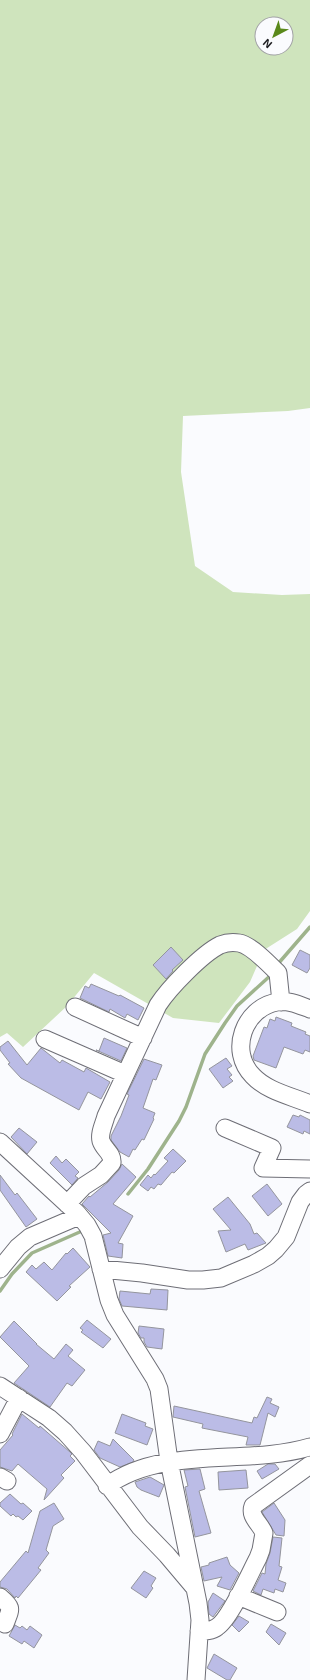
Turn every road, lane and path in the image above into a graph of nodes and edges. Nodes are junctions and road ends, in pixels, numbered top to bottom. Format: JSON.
{"nodes":[{"id":1,"x":281,"y":1002,"type":"junction"},
{"id":2,"x":75,"y":1007,"type":"dead end"},
{"id":3,"x":310,"y":1009,"type":"edge"},
{"id":4,"x":143,"y":1038,"type":"junction"},
{"id":5,"x":45,"y":1039,"type":"dead end"},
{"id":6,"x":125,"y":1074,"type":"junction"},
{"id":7,"x":310,"y":1104,"type":"edge"},
{"id":8,"x":225,"y":1128,"type":"dead end"},
{"id":9,"x":0,"y":1142,"type":"edge"},
{"id":10,"x":310,"y":1169,"type":"edge"},
{"id":11,"x":310,"y":1191,"type":"edge"},
{"id":12,"x":67,"y":1204,"type":"junction"},
{"id":13,"x":79,"y":1216,"type":"junction"},
{"id":14,"x":0,"y":1269,"type":"edge"},
{"id":15,"x":101,"y":1270,"type":"junction"},
{"id":16,"x":0,"y":1386,"type":"edge"},
{"id":17,"x":19,"y":1398,"type":"junction"},
{"id":18,"x":0,"y":1434,"type":"edge"},
{"id":19,"x":308,"y":1450,"type":"edge"},
{"id":20,"x":169,"y":1461,"type":"junction"},
{"id":21,"x":310,"y":1465,"type":"edge"},
{"id":22,"x":107,"y":1486,"type":"junction"},
{"id":23,"x":196,"y":1589,"type":"junction"},
{"id":24,"x":238,"y":1596,"type":"junction"},
{"id":25,"x":0,"y":1597,"type":"edge"},
{"id":26,"x":277,"y":1612,"type":"dead end"},
{"id":27,"x":5,"y":1624,"type":"dead end"},
{"id":28,"x":199,"y":1631,"type":"junction"},
{"id":29,"x":196,"y":1680,"type":"edge"}],
"edges":[{"from":1,"to":3,"type":"street"},
{"from":1,"to":4,"type":"street"},
{"from":1,"to":7,"type":"street"},
{"from":2,"to":4,"type":"street"},
{"from":4,"to":6,"type":"street"},
{"from":5,"to":6,"type":"street"},
{"from":6,"to":12,"type":"street"},
{"from":8,"to":10,"type":"street"},
{"from":9,"to":12,"type":"street"},
{"from":11,"to":15,"type":"street"},
{"from":12,"to":13,"type":"street"},
{"from":13,"to":14,"type":"street"},
{"from":13,"to":15,"type":"street"},
{"from":15,"to":20,"type":"street"},
{"from":16,"to":17,"type":"street"},
{"from":17,"to":18,"type":"street"},
{"from":17,"to":22,"type":"street"},
{"from":19,"to":20,"type":"street"},
{"from":20,"to":22,"type":"street"},
{"from":20,"to":23,"type":"street"},
{"from":21,"to":24,"type":"street"},
{"from":22,"to":23,"type":"street"},
{"from":23,"to":28,"type":"street"},
{"from":24,"to":26,"type":"street"},
{"from":24,"to":28,"type":"street"},
{"from":25,"to":27,"type":"street"},
{"from":28,"to":29,"type":"street"}]}
